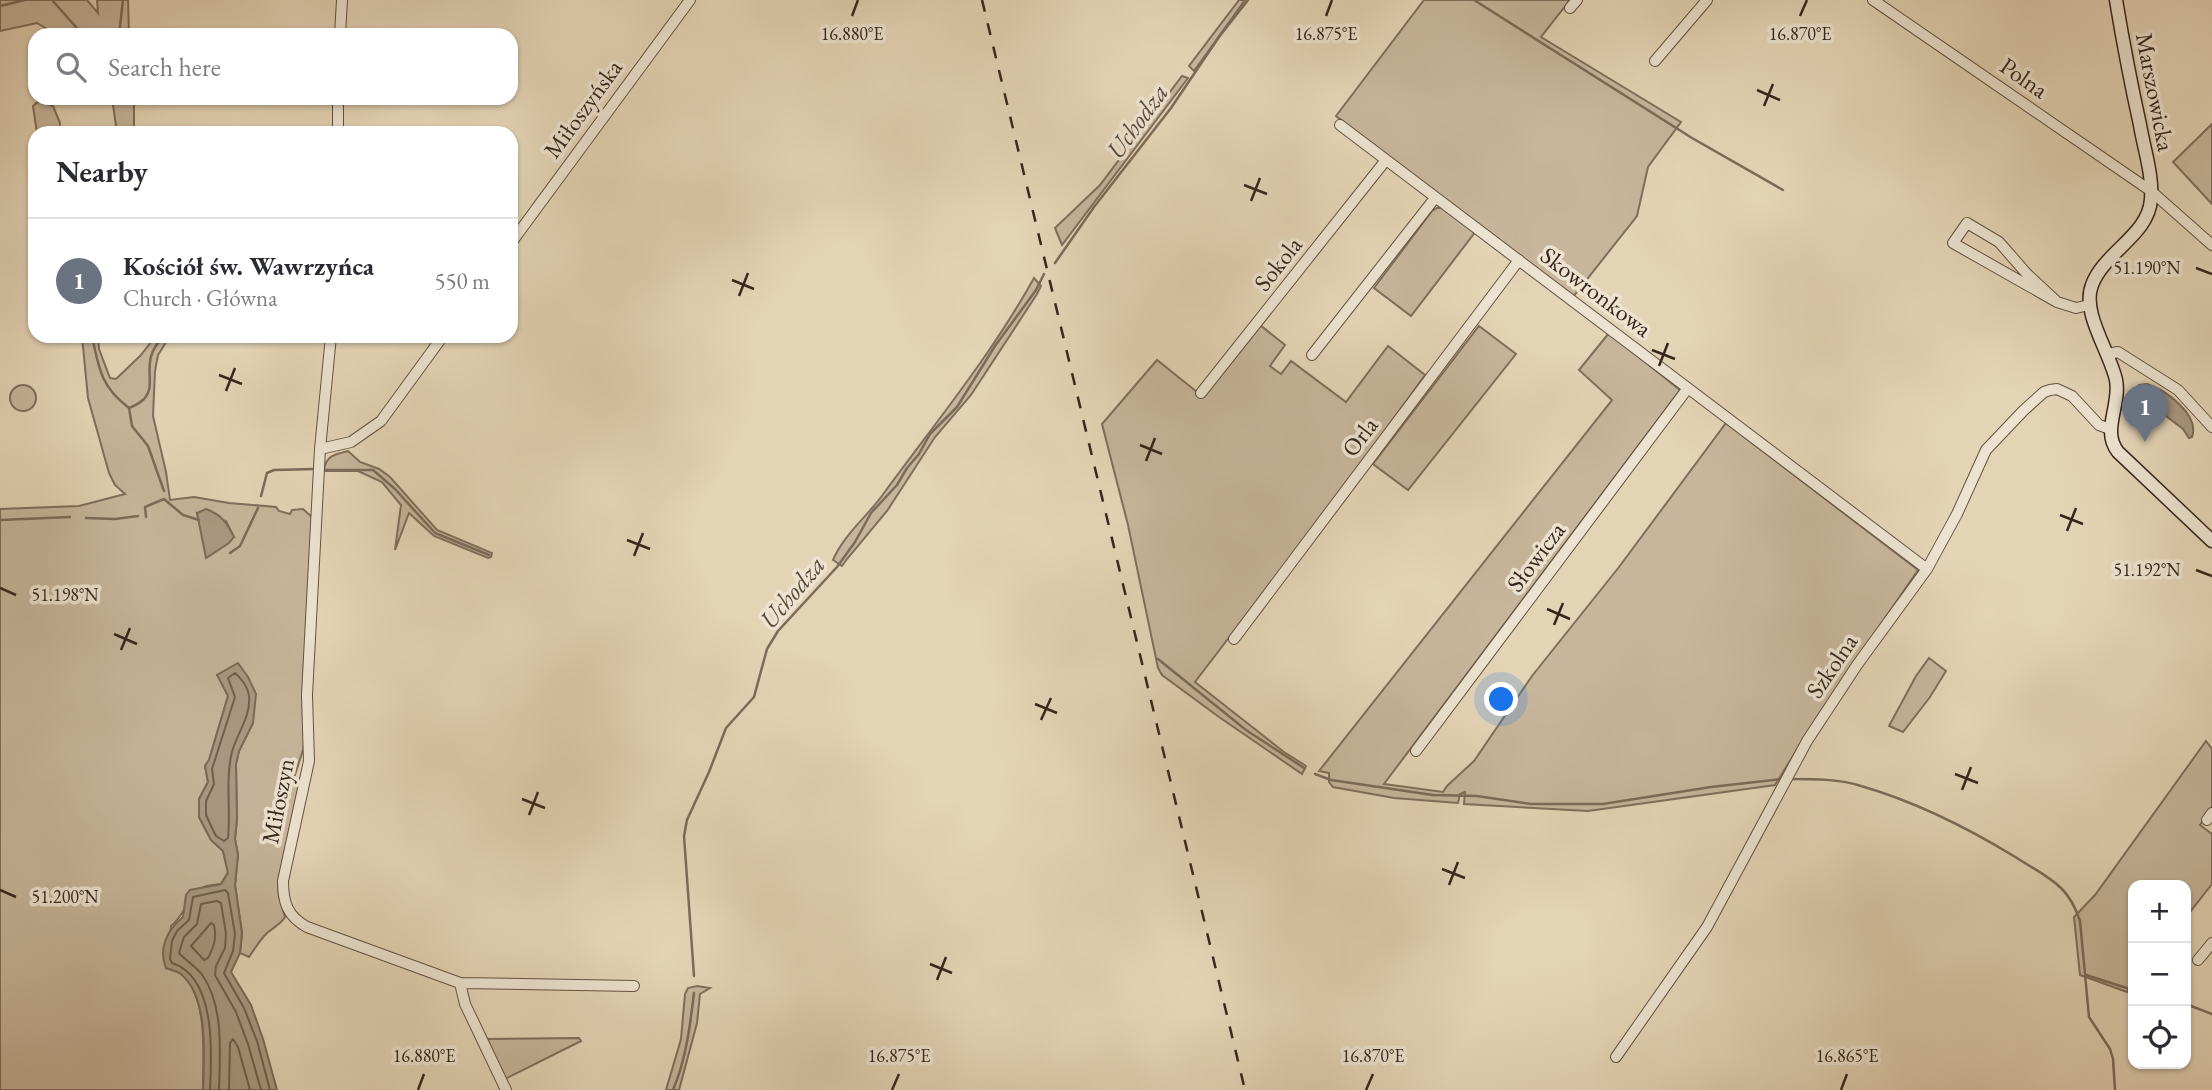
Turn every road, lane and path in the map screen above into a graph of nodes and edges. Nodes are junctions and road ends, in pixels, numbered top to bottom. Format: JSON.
{"nodes":[{"id":1,"x":342,"y":0,"type":"edge"},
{"id":2,"x":690,"y":0,"type":"edge"},
{"id":3,"x":1707,"y":0,"type":"edge"},
{"id":4,"x":1873,"y":0,"type":"edge"},
{"id":5,"x":2116,"y":0,"type":"edge"},
{"id":6,"x":340,"y":28,"type":"edge"},
{"id":7,"x":1655,"y":61,"type":"dead end"},
{"id":8,"x":338,"y":105,"type":"edge"},
{"id":9,"x":1340,"y":125,"type":"dead end"},
{"id":10,"x":338,"y":126,"type":"edge"},
{"id":11,"x":1386,"y":160,"type":"junction"},
{"id":12,"x":2151,"y":191,"type":"junction"},
{"id":13,"x":1435,"y":198,"type":"junction"},
{"id":14,"x":518,"y":233,"type":"edge"},
{"id":15,"x":2212,"y":245,"type":"edge"},
{"id":16,"x":1519,"y":260,"type":"junction"},
{"id":17,"x":2057,"y":302,"type":"junction"},
{"id":18,"x":2089,"y":305,"type":"junction"},
{"id":19,"x":330,"y":343,"type":"edge"},
{"id":20,"x":438,"y":343,"type":"edge"},
{"id":21,"x":2108,"y":354,"type":"junction"},
{"id":22,"x":1312,"y":355,"type":"dead end"},
{"id":23,"x":1688,"y":388,"type":"junction"},
{"id":24,"x":1202,"y":393,"type":"dead end"},
{"id":25,"x":2212,"y":427,"type":"edge"},
{"id":26,"x":2110,"y":429,"type":"junction"},
{"id":27,"x":320,"y":449,"type":"junction"},
{"id":28,"x":2212,"y":541,"type":"edge"},
{"id":29,"x":1927,"y":569,"type":"junction"},
{"id":30,"x":1234,"y":639,"type":"dead end"},
{"id":31,"x":1416,"y":751,"type":"dead end"},
{"id":32,"x":2212,"y":943,"type":"edge"},
{"id":33,"x":2198,"y":960,"type":"dead end"},
{"id":34,"x":460,"y":983,"type":"junction"},
{"id":35,"x":634,"y":986,"type":"dead end"},
{"id":36,"x":1616,"y":1057,"type":"dead end"},
{"id":37,"x":506,"y":1090,"type":"edge"}],
"edges":[{"from":1,"to":6,"type":"street"},
{"from":2,"to":14,"type":"street","name":"Miłoszyńska"},
{"from":3,"to":7,"type":"street"},
{"from":4,"to":12,"type":"street","name":"Polna"},
{"from":5,"to":12,"type":"street","name":"Marszowicka"},
{"from":8,"to":10,"type":"street"},
{"from":9,"to":11,"type":"street","name":"Skowronkowa"},
{"from":11,"to":13,"type":"street","name":"Skowronkowa"},
{"from":11,"to":24,"type":"street","name":"Sokola"},
{"from":12,"to":15,"type":"street","name":"Polna"},
{"from":12,"to":18,"type":"street"},
{"from":13,"to":16,"type":"street","name":"Skowronkowa"},
{"from":13,"to":22,"type":"street"},
{"from":16,"to":23,"type":"street","name":"Skowronkowa"},
{"from":16,"to":30,"type":"street","name":"Orla"},
{"from":17,"to":17,"type":"street"},
{"from":17,"to":18,"type":"street"},
{"from":18,"to":21,"type":"street"},
{"from":19,"to":27,"type":"street","name":"Miłoszyn"},
{"from":20,"to":27,"type":"street"},
{"from":21,"to":25,"type":"street"},
{"from":21,"to":26,"type":"street"},
{"from":23,"to":29,"type":"street","name":"Skowronkowa"},
{"from":23,"to":31,"type":"street","name":"Słowicza"},
{"from":26,"to":28,"type":"street"},
{"from":26,"to":29,"type":"street","name":"Szkolna"},
{"from":27,"to":34,"type":"street","name":"Miłoszyn"},
{"from":29,"to":36,"type":"street","name":"Szkolna"},
{"from":32,"to":33,"type":"street"},
{"from":34,"to":35,"type":"street","name":"Miłoszyn"},
{"from":34,"to":37,"type":"street"}]}
